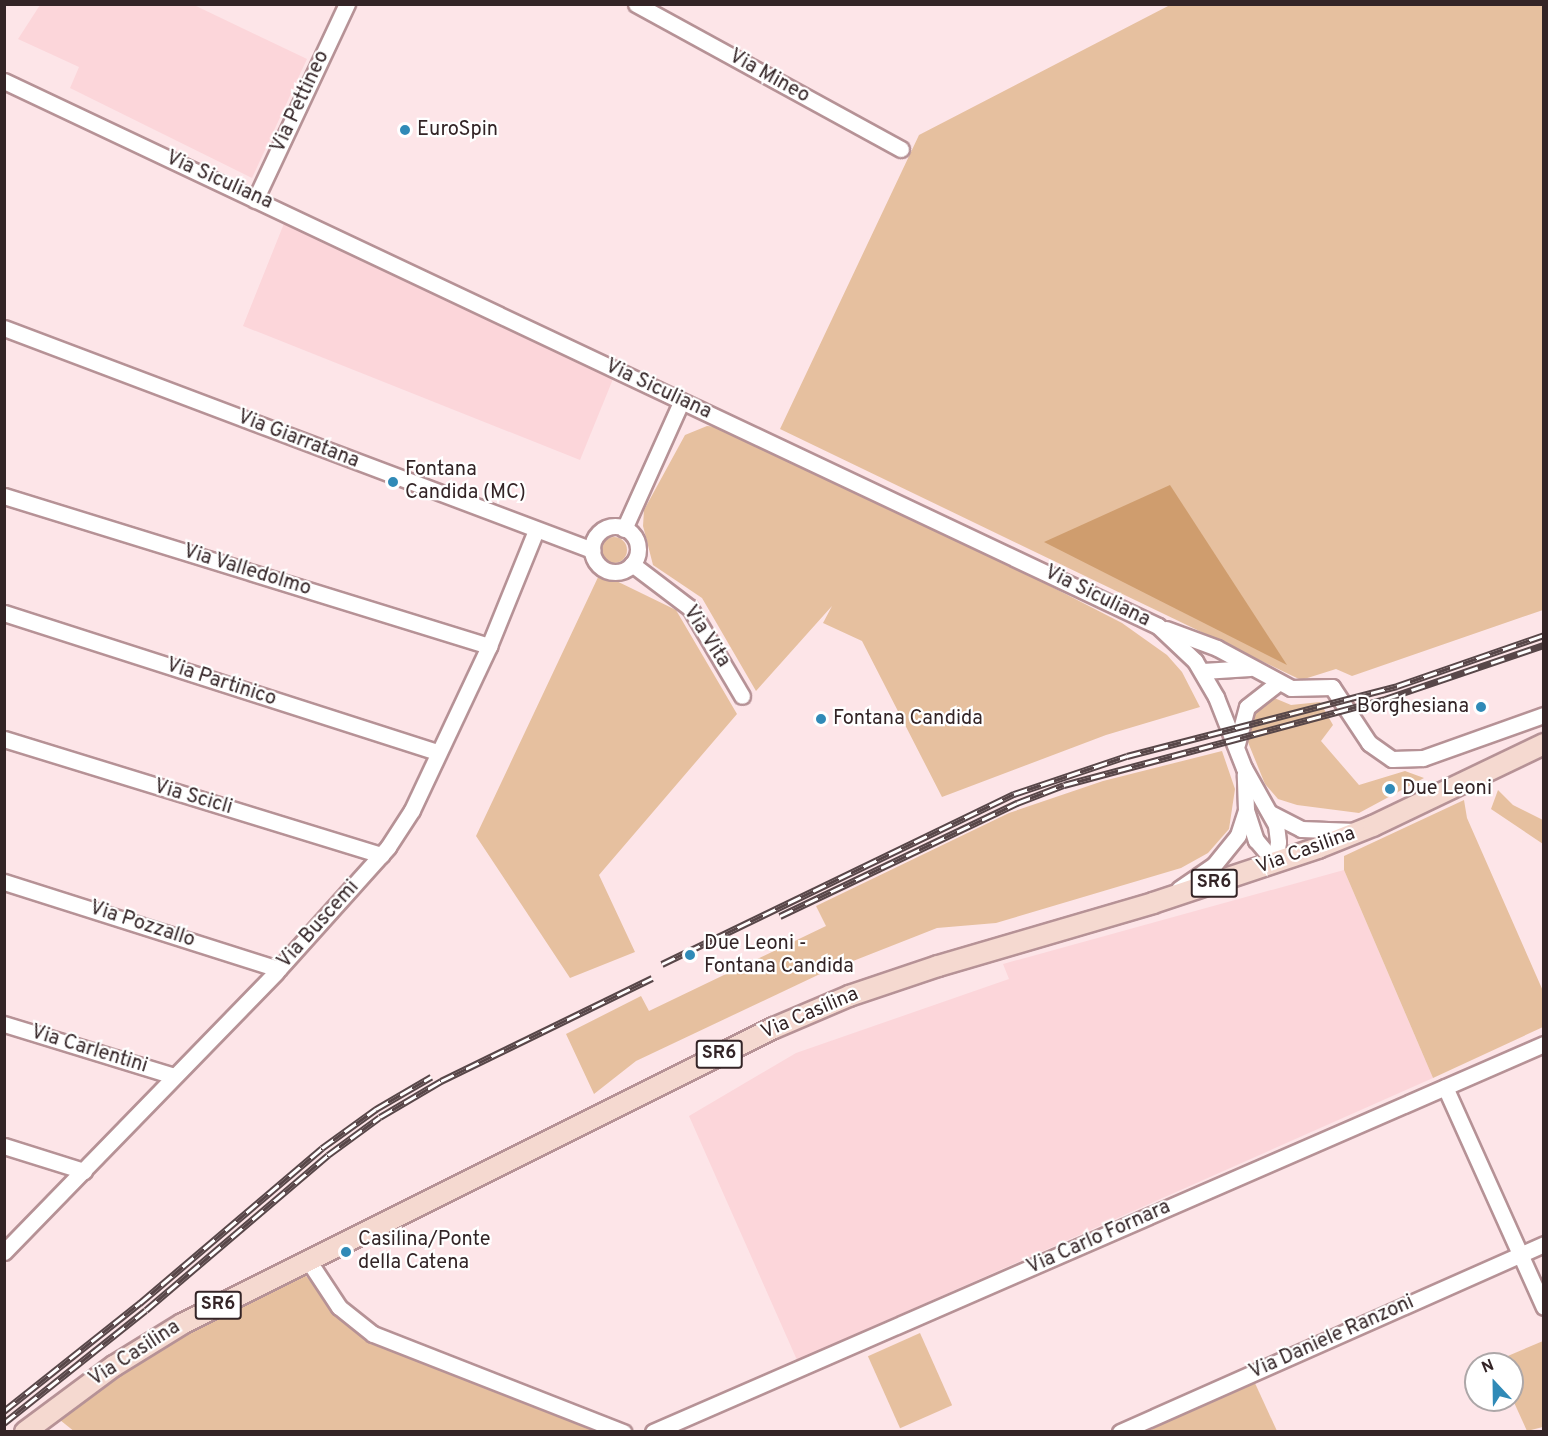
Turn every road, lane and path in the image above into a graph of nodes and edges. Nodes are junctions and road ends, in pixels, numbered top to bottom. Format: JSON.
{"nodes":[{"id":1,"x":347,"y":4,"type":"edge"},
{"id":2,"x":636,"y":4,"type":"edge"},
{"id":3,"x":4,"y":81,"type":"edge"},
{"id":4,"x":901,"y":149,"type":"dead end"},
{"id":5,"x":255,"y":200,"type":"junction"},
{"id":6,"x":4,"y":328,"type":"edge"},
{"id":7,"x":681,"y":402,"type":"junction"},
{"id":8,"x":4,"y":496,"type":"edge"},
{"id":9,"x":624,"y":529,"type":"junction"},
{"id":10,"x":536,"y":530,"type":"junction"},
{"id":11,"x":592,"y":550,"type":"junction"},
{"id":12,"x":632,"y":564,"type":"junction"},
{"id":13,"x":4,"y":613,"type":"edge"},
{"id":14,"x":1158,"y":626,"type":"junction"},
{"id":15,"x":489,"y":646,"type":"junction"},
{"id":16,"x":1251,"y":668,"type":"junction"},
{"id":17,"x":1203,"y":672,"type":"junction"},
{"id":18,"x":1278,"y":683,"type":"junction"},
{"id":19,"x":742,"y":696,"type":"dead end"},
{"id":20,"x":1544,"y":715,"type":"edge"},
{"id":21,"x":4,"y":739,"type":"edge"},
{"id":22,"x":1544,"y":744,"type":"edge"},
{"id":23,"x":1236,"y":747,"type":"junction"},
{"id":24,"x":438,"y":752,"type":"junction"},
{"id":25,"x":1244,"y":768,"type":"junction"},
{"id":26,"x":1246,"y":810,"type":"junction"},
{"id":27,"x":1270,"y":813,"type":"junction"},
{"id":28,"x":1361,"y":831,"type":"junction"},
{"id":29,"x":382,"y":855,"type":"junction"},
{"id":30,"x":1275,"y":863,"type":"junction"},
{"id":31,"x":4,"y":882,"type":"edge"},
{"id":32,"x":1153,"y":903,"type":"junction"},
{"id":33,"x":279,"y":969,"type":"junction"},
{"id":34,"x":4,"y":1024,"type":"edge"},
{"id":35,"x":1544,"y":1044,"type":"edge"},
{"id":36,"x":174,"y":1076,"type":"junction"},
{"id":37,"x":1444,"y":1087,"type":"junction"},
{"id":38,"x":4,"y":1146,"type":"edge"},
{"id":39,"x":84,"y":1171,"type":"junction"},
{"id":40,"x":1544,"y":1244,"type":"edge"},
{"id":41,"x":4,"y":1252,"type":"edge"},
{"id":42,"x":1520,"y":1254,"type":"junction"},
{"id":43,"x":308,"y":1260,"type":"junction"},
{"id":44,"x":1544,"y":1307,"type":"edge"},
{"id":45,"x":25,"y":1431,"type":"edge"},
{"id":46,"x":623,"y":1431,"type":"edge"},
{"id":47,"x":653,"y":1431,"type":"edge"},
{"id":48,"x":1120,"y":1431,"type":"edge"}],
"edges":[{"from":1,"to":5,"type":"street","name":"Via Pettineo"},
{"from":2,"to":4,"type":"street","name":"Via Mineo"},
{"from":3,"to":5,"type":"street","name":"Via Siculiana"},
{"from":5,"to":7,"type":"street","name":"Via Siculiana"},
{"from":6,"to":10,"type":"street","name":"Via Giarratana"},
{"from":7,"to":9,"type":"street"},
{"from":7,"to":14,"type":"street","name":"Via Siculiana"},
{"from":8,"to":15,"type":"street","name":"Via Valledolmo"},
{"from":9,"to":11,"type":"street"},
{"from":9,"to":12,"type":"street"},
{"from":10,"to":11,"type":"street","name":"Via Giarratana"},
{"from":10,"to":15,"type":"street","name":"Via Buscemi"},
{"from":11,"to":12,"type":"street"},
{"from":12,"to":19,"type":"street","name":"Via Vita"},
{"from":13,"to":24,"type":"street","name":"Via Partinico"},
{"from":14,"to":16,"type":"street"},
{"from":14,"to":17,"type":"street","name":"Via Siculiana"},
{"from":15,"to":24,"type":"street","name":"Via Buscemi"},
{"from":16,"to":17,"type":"street"},
{"from":16,"to":18,"type":"street"},
{"from":17,"to":23,"type":"street","name":"Via Siculiana"},
{"from":18,"to":20,"type":"street"},
{"from":18,"to":23,"type":"street"},
{"from":21,"to":29,"type":"street","name":"Via Scicli"},
{"from":22,"to":28,"type":"main road","name":"Via Casilina","number":"SR6"},
{"from":23,"to":25,"type":"street","name":"Via Siculiana"},
{"from":24,"to":29,"type":"street","name":"Via Buscemi"},
{"from":25,"to":26,"type":"street"},
{"from":25,"to":27,"type":"street"},
{"from":26,"to":30,"type":"street"},
{"from":26,"to":32,"type":"street"},
{"from":27,"to":28,"type":"street"},
{"from":27,"to":30,"type":"street"},
{"from":28,"to":30,"type":"main road","name":"Via Casilina","number":"SR6"},
{"from":29,"to":33,"type":"street","name":"Via Buscemi"},
{"from":30,"to":32,"type":"main road","name":"Via Casilina","number":"SR6"},
{"from":31,"to":33,"type":"street","name":"Via Pozzallo"},
{"from":32,"to":43,"type":"main road","name":"Via Casilina","number":"SR6"},
{"from":33,"to":36,"type":"street","name":"Via Buscemi"},
{"from":34,"to":36,"type":"street","name":"Via Carlentini"},
{"from":35,"to":37,"type":"street","name":"Via Carlo Fornara"},
{"from":36,"to":39,"type":"street","name":"Via Buscemi"},
{"from":37,"to":42,"type":"street"},
{"from":37,"to":47,"type":"street","name":"Via Carlo Fornara"},
{"from":38,"to":39,"type":"street"},
{"from":39,"to":41,"type":"street","name":"Via Buscemi"},
{"from":40,"to":42,"type":"street","name":"Via Daniele Ranzoni"},
{"from":42,"to":44,"type":"street"},
{"from":42,"to":48,"type":"street","name":"Via Daniele Ranzoni"},
{"from":43,"to":45,"type":"main road","name":"Via Casilina","number":"SR6"},
{"from":43,"to":46,"type":"street"}]}
